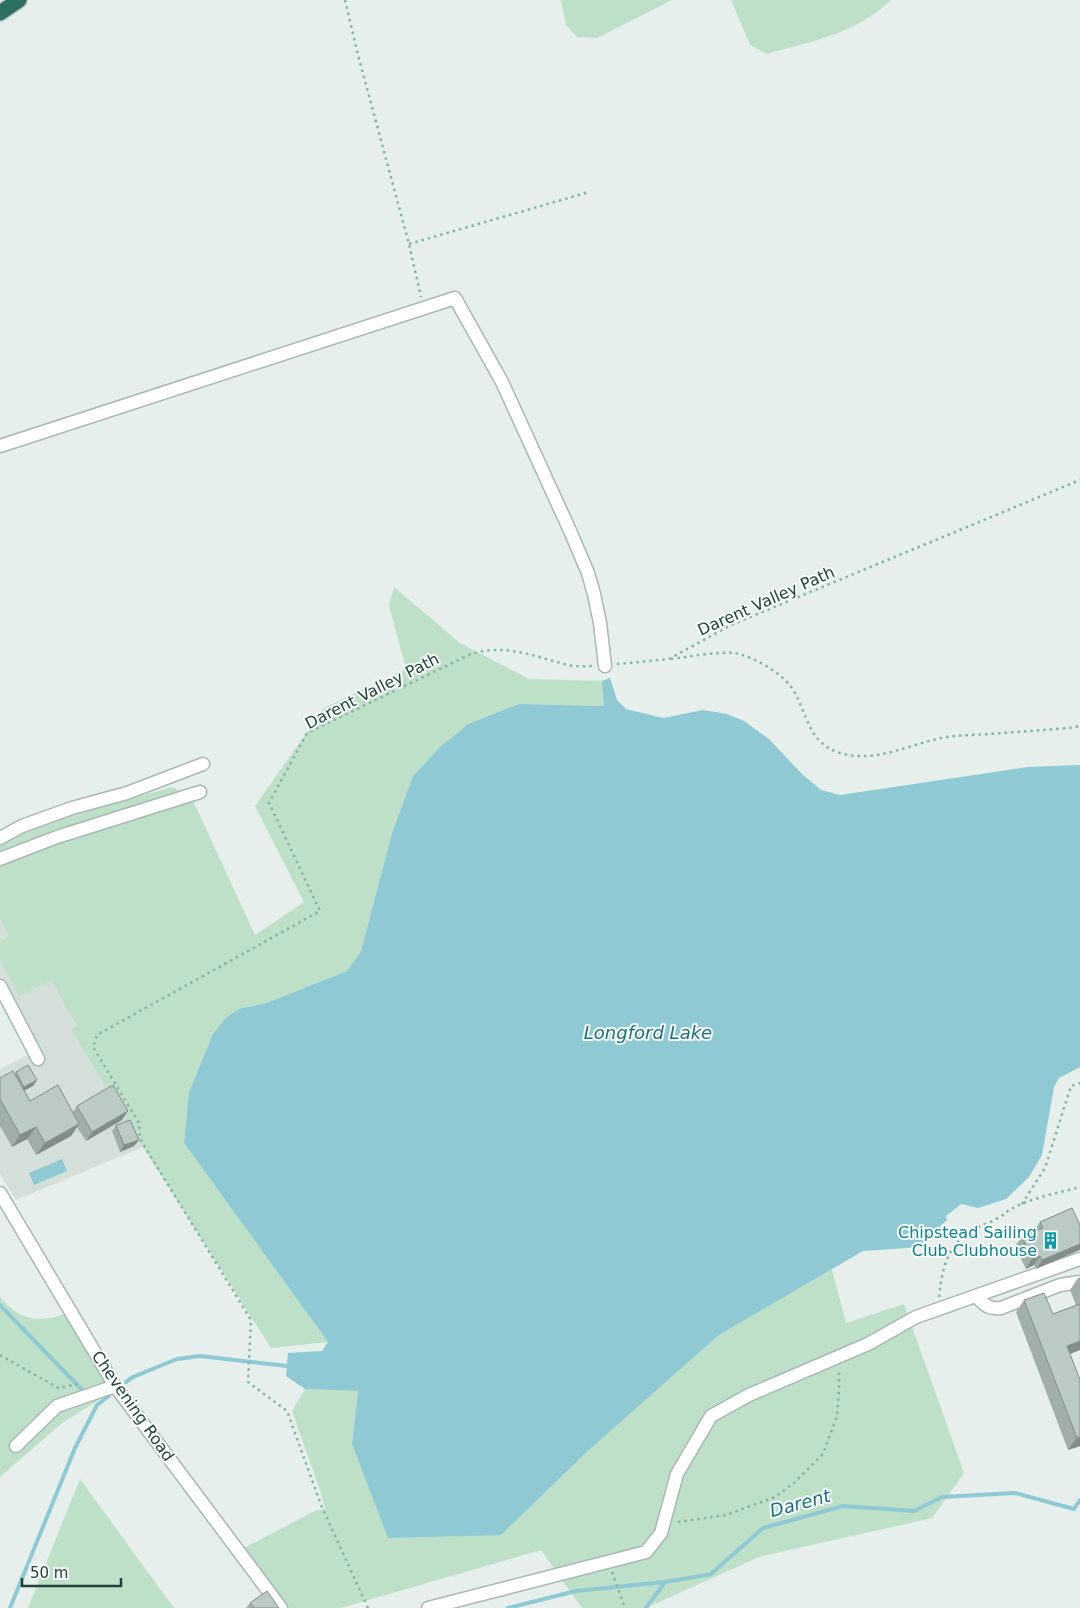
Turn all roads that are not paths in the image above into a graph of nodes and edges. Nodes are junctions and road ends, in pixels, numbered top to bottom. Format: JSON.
{"nodes":[{"id":1,"x":19,"y":0,"type":"edge"},
{"id":2,"x":0,"y":13,"type":"edge"},
{"id":3,"x":0,"y":446,"type":"edge"},
{"id":4,"x":605,"y":666,"type":"road end"},
{"id":5,"x":203,"y":764,"type":"dead end"},
{"id":6,"x":200,"y":792,"type":"dead end"},
{"id":7,"x":0,"y":838,"type":"edge"},
{"id":8,"x":0,"y":859,"type":"edge"},
{"id":9,"x":0,"y":986,"type":"edge"},
{"id":10,"x":38,"y":1058,"type":"dead end"},
{"id":11,"x":1,"y":1196,"type":"edge"},
{"id":12,"x":1080,"y":1259,"type":"edge"},
{"id":13,"x":1080,"y":1282,"type":"edge"},
{"id":14,"x":976,"y":1296,"type":"junction"},
{"id":15,"x":115,"y":1386,"type":"junction"},
{"id":16,"x":16,"y":1446,"type":"dead end"},
{"id":17,"x":281,"y":1608,"type":"edge"},
{"id":18,"x":428,"y":1608,"type":"edge"}],
"edges":[{"from":1,"to":2,"type":"highway"},
{"from":3,"to":4,"type":"street"},
{"from":5,"to":7,"type":"street"},
{"from":6,"to":8,"type":"street"},
{"from":9,"to":10,"type":"street"},
{"from":11,"to":15,"type":"street","name":"Chevening Road"},
{"from":12,"to":14,"type":"street"},
{"from":13,"to":14,"type":"street"},
{"from":14,"to":18,"type":"street"},
{"from":15,"to":16,"type":"street"},
{"from":15,"to":17,"type":"street","name":"Chevening Road"}]}
